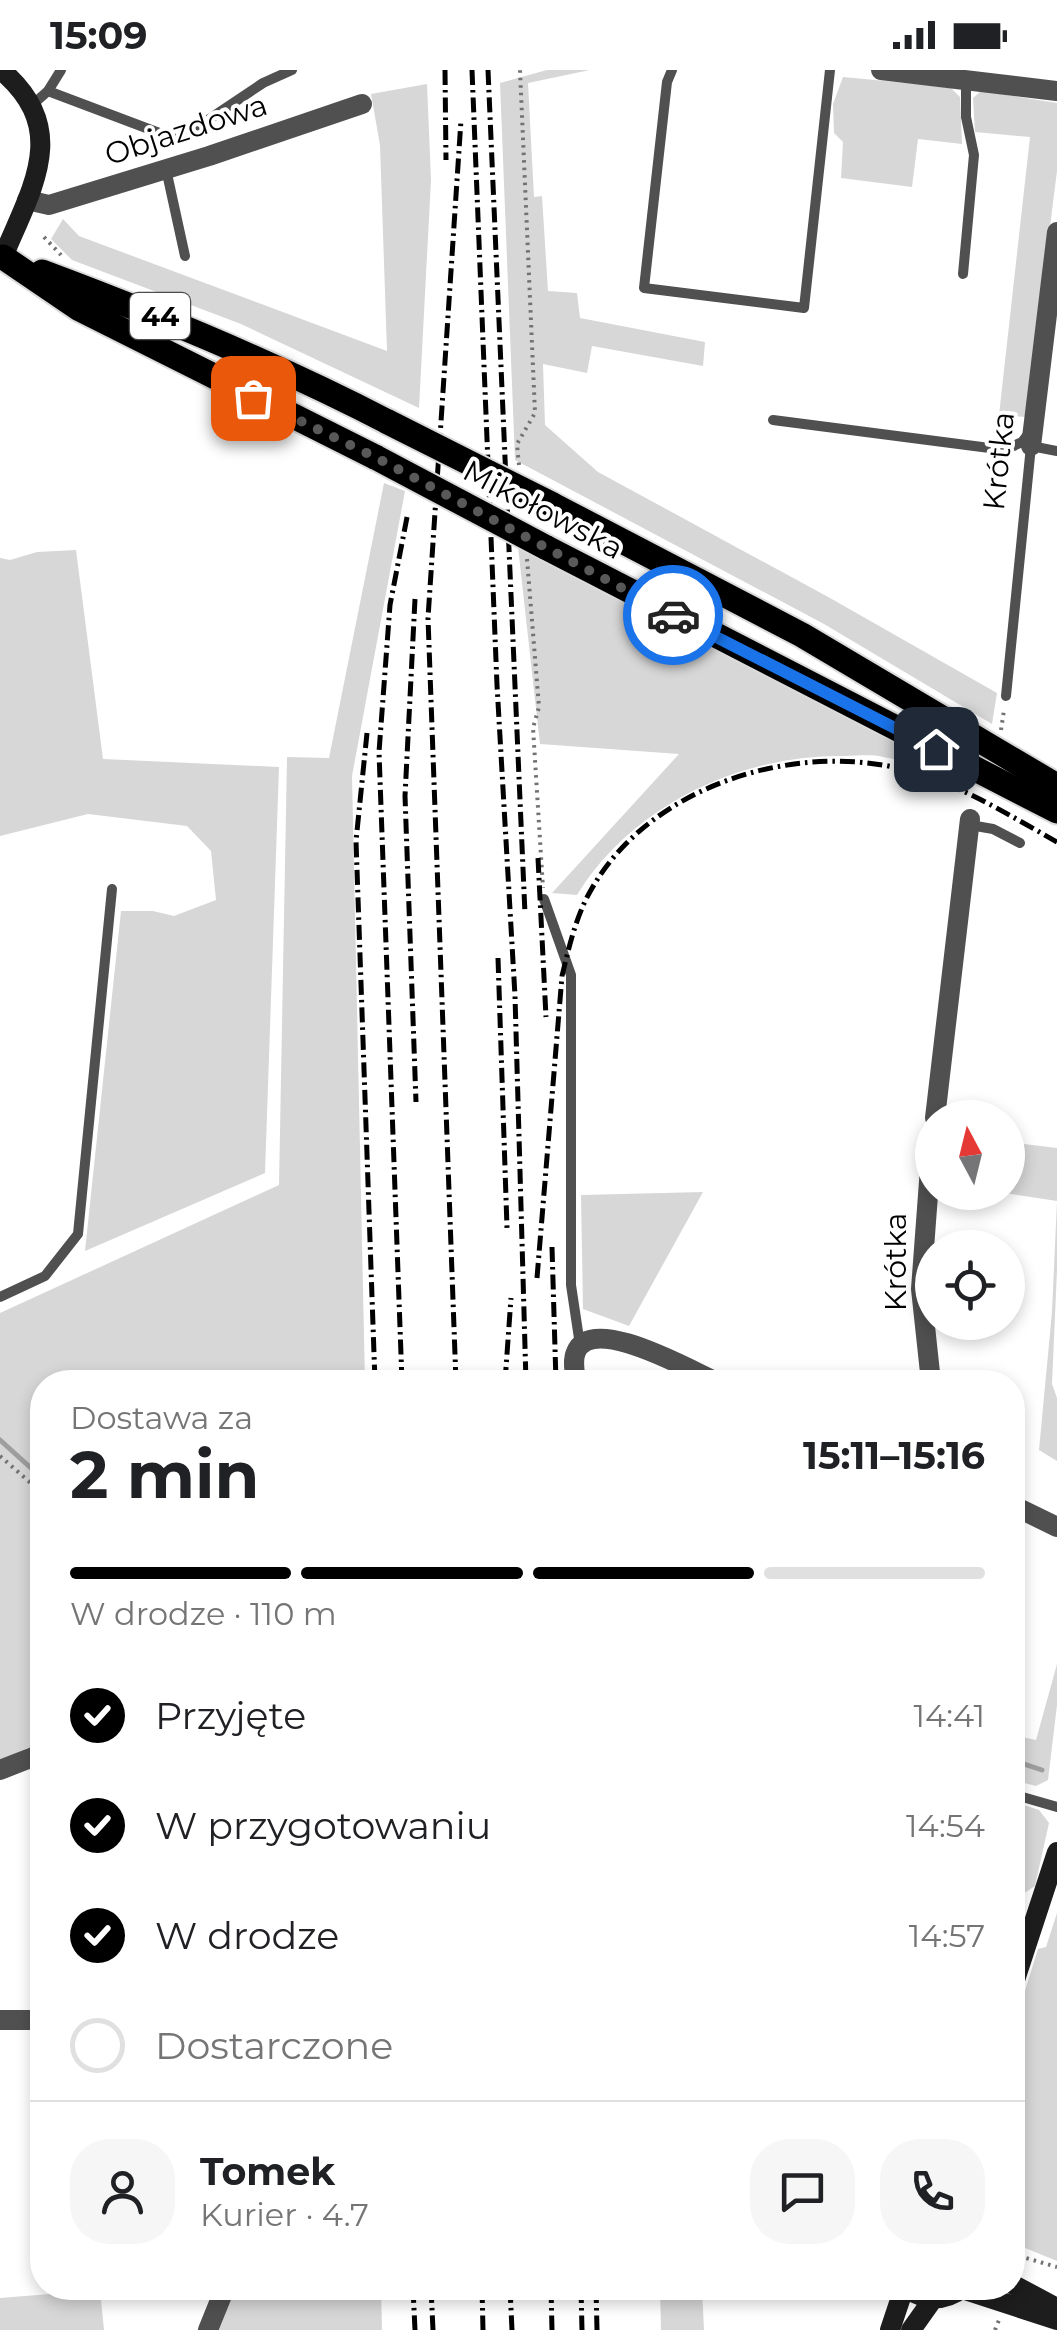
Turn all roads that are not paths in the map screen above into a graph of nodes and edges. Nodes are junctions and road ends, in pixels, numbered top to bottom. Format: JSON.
{"nodes":[{"id":1,"x":1,"y":70,"type":"edge"},
{"id":2,"x":60,"y":70,"type":"edge"},
{"id":3,"x":292,"y":70,"type":"edge"},
{"id":4,"x":672,"y":70,"type":"edge"},
{"id":5,"x":830,"y":70,"type":"edge"},
{"id":6,"x":881,"y":70,"type":"edge"},
{"id":7,"x":966,"y":80,"type":"junction"},
{"id":8,"x":1057,"y":91,"type":"edge"},
{"id":9,"x":40,"y":98,"type":"junction"},
{"id":10,"x":362,"y":104,"type":"dead end"},
{"id":11,"x":178,"y":140,"type":"junction"},
{"id":12,"x":174,"y":167,"type":"junction"},
{"id":13,"x":26,"y":200,"type":"junction"},
{"id":14,"x":1057,"y":232,"type":"edge"},
{"id":15,"x":185,"y":256,"type":"dead end"},
{"id":16,"x":1,"y":259,"type":"edge"},
{"id":17,"x":963,"y":274,"type":"dead end"},
{"id":18,"x":773,"y":420,"type":"dead end"},
{"id":19,"x":1031,"y":437,"type":"junction"},
{"id":20,"x":1057,"y":451,"type":"edge"},
{"id":21,"x":1006,"y":696,"type":"road end"},
{"id":22,"x":1057,"y":786,"type":"edge"},
{"id":23,"x":1057,"y":812,"type":"edge"},
{"id":24,"x":969,"y":822,"type":"joint"},
{"id":25,"x":1020,"y":843,"type":"dead end"},
{"id":26,"x":112,"y":890,"type":"dead end"},
{"id":27,"x":544,"y":899,"type":"dead end"},
{"id":28,"x":937,"y":1100,"type":"edge"},
{"id":29,"x":927,"y":1210,"type":"edge"},
{"id":30,"x":0,"y":1297,"type":"edge"},
{"id":31,"x":580,"y":1345,"type":"junction"},
{"id":32,"x":575,"y":1370,"type":"edge"},
{"id":33,"x":688,"y":1370,"type":"edge"},
{"id":34,"x":930,"y":1370,"type":"edge"},
{"id":35,"x":1025,"y":1511,"type":"edge"},
{"id":36,"x":1057,"y":1527,"type":"edge"},
{"id":37,"x":30,"y":1758,"type":"edge"},
{"id":38,"x":0,"y":1770,"type":"edge"},
{"id":39,"x":1025,"y":1797,"type":"edge"},
{"id":40,"x":1057,"y":1806,"type":"edge"},
{"id":41,"x":1057,"y":1852,"type":"edge"},
{"id":42,"x":1025,"y":1949,"type":"edge"},
{"id":43,"x":0,"y":2020,"type":"edge"},
{"id":44,"x":30,"y":2020,"type":"edge"},
{"id":45,"x":1025,"y":2291,"type":"edge"},
{"id":46,"x":220,"y":2300,"type":"edge"},
{"id":47,"x":901,"y":2300,"type":"edge"},
{"id":48,"x":932,"y":2300,"type":"edge"},
{"id":49,"x":998,"y":2300,"type":"edge"},
{"id":50,"x":1057,"y":2308,"type":"edge"},
{"id":51,"x":1057,"y":2320,"type":"edge"},
{"id":52,"x":208,"y":2330,"type":"edge"},
{"id":53,"x":890,"y":2330,"type":"edge"},
{"id":54,"x":911,"y":2330,"type":"edge"}],
"edges":[{"from":1,"to":9,"type":"street"},
{"from":2,"to":9,"type":"lane"},
{"from":3,"to":11,"type":"lane"},
{"from":4,"to":5,"type":"lane"},
{"from":6,"to":7,"type":"street"},
{"from":7,"to":8,"type":"street"},
{"from":7,"to":17,"type":"lane"},
{"from":9,"to":11,"type":"lane"},
{"from":9,"to":13,"type":"street"},
{"from":10,"to":12,"type":"street","name":"Objazdowa"},
{"from":11,"to":12,"type":"lane"},
{"from":12,"to":13,"type":"street","name":"Objazdowa"},
{"from":12,"to":15,"type":"lane"},
{"from":13,"to":16,"type":"street"},
{"from":14,"to":19,"type":"street","name":"Krótka"},
{"from":16,"to":22,"type":"main road","name":"Mikołowska","number":"44","bridge":true},
{"from":16,"to":23,"type":"main road","name":"Mikołowska","number":"44","bridge":true},
{"from":18,"to":19,"type":"lane"},
{"from":19,"to":20,"type":"lane"},
{"from":19,"to":21,"type":"lane","name":"Krótka"},
{"from":24,"to":25,"type":"lane"},
{"from":24,"to":28,"type":"street"},
{"from":26,"to":30,"type":"lane"},
{"from":27,"to":31,"type":"lane"},
{"from":29,"to":34,"type":"street","name":"Krótka"},
{"from":31,"to":32,"type":"street"},
{"from":31,"to":33,"type":"street"},
{"from":35,"to":36,"type":"street"},
{"from":37,"to":38,"type":"street"},
{"from":39,"to":40,"type":"lane"},
{"from":41,"to":42,"type":"street"},
{"from":43,"to":44,"type":"street"},
{"from":45,"to":50,"type":"street"},
{"from":46,"to":52,"type":"street"},
{"from":47,"to":53,"type":"street"},
{"from":48,"to":54,"type":"street"},
{"from":49,"to":51,"type":"street"}]}
